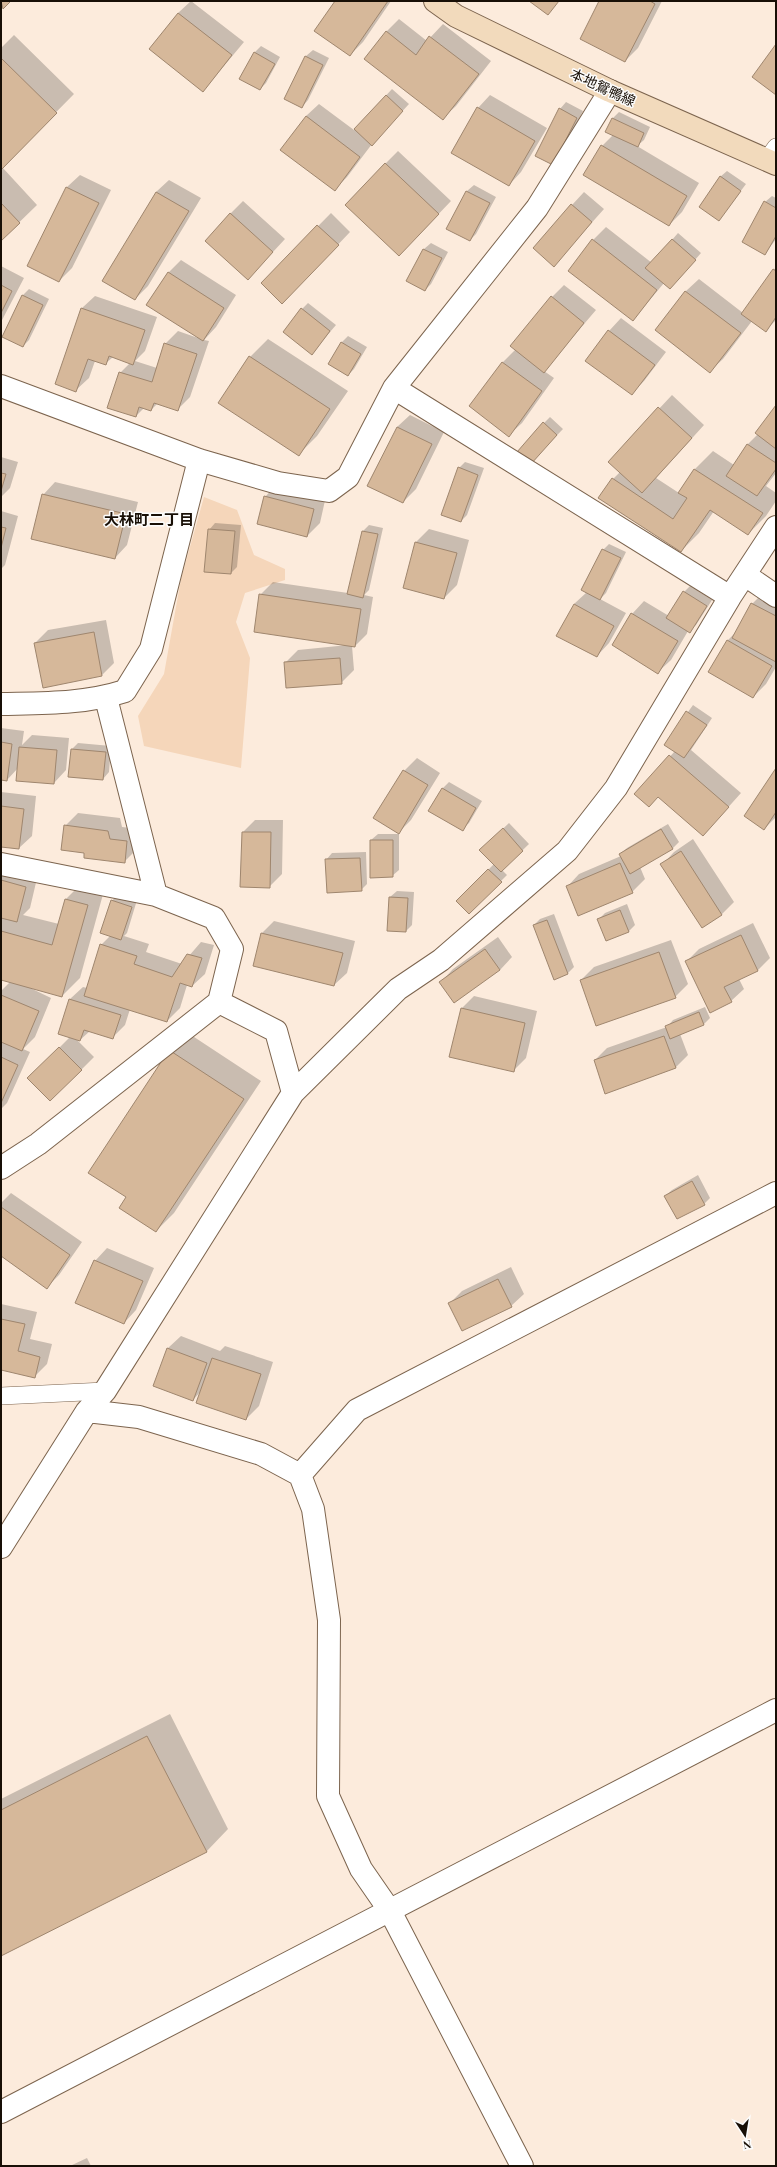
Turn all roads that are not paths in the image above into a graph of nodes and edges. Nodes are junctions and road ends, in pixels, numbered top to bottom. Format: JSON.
{"nodes":[{"id":1,"x":435,"y":1,"type":"edge"},
{"id":2,"x":610,"y":91,"type":"junction"},
{"id":3,"x":773,"y":157,"type":"edge"},
{"id":4,"x":1,"y":386,"type":"edge"},
{"id":5,"x":394,"y":388,"type":"junction"},
{"id":6,"x":199,"y":460,"type":"junction"},
{"id":7,"x":776,"y":527,"type":"edge"},
{"id":8,"x":745,"y":575,"type":"junction"},
{"id":9,"x":776,"y":596,"type":"edge"},
{"id":10,"x":730,"y":597,"type":"junction"},
{"id":11,"x":106,"y":698,"type":"junction"},
{"id":12,"x":1,"y":704,"type":"edge"},
{"id":13,"x":1,"y":864,"type":"edge"},
{"id":14,"x":156,"y":895,"type":"junction"},
{"id":15,"x":219,"y":1002,"type":"junction"},
{"id":16,"x":293,"y":1093,"type":"junction"},
{"id":17,"x":1,"y":1168,"type":"edge"},
{"id":18,"x":776,"y":1193,"type":"edge"},
{"id":19,"x":104,"y":1391,"type":"junction"},
{"id":20,"x":1,"y":1396,"type":"edge"},
{"id":21,"x":86,"y":1410,"type":"junction"},
{"id":22,"x":300,"y":1475,"type":"junction"},
{"id":23,"x":1,"y":1547,"type":"edge"},
{"id":24,"x":776,"y":1710,"type":"edge"},
{"id":25,"x":390,"y":1911,"type":"junction"},
{"id":26,"x":1,"y":2112,"type":"edge"},
{"id":27,"x":522,"y":2166,"type":"edge"}],
"edges":[{"from":1,"to":2,"type":"main road","name":"本地鴛鴨線"},
{"from":2,"to":3,"type":"main road","name":"本地鴛鴨線"},
{"from":2,"to":5,"type":"street"},
{"from":4,"to":6,"type":"street"},
{"from":5,"to":6,"type":"street"},
{"from":5,"to":10,"type":"street"},
{"from":6,"to":11,"type":"street"},
{"from":7,"to":8,"type":"street"},
{"from":8,"to":9,"type":"street"},
{"from":8,"to":10,"type":"street"},
{"from":10,"to":16,"type":"street"},
{"from":11,"to":12,"type":"street"},
{"from":11,"to":14,"type":"street"},
{"from":13,"to":14,"type":"street"},
{"from":14,"to":15,"type":"street"},
{"from":15,"to":16,"type":"street"},
{"from":15,"to":17,"type":"street"},
{"from":16,"to":19,"type":"street"},
{"from":18,"to":22,"type":"street"},
{"from":19,"to":20,"type":"lane"},
{"from":19,"to":21,"type":"street"},
{"from":21,"to":22,"type":"street"},
{"from":21,"to":23,"type":"street"},
{"from":22,"to":25,"type":"street"},
{"from":24,"to":25,"type":"street"},
{"from":25,"to":26,"type":"street"},
{"from":25,"to":27,"type":"street"}]}
